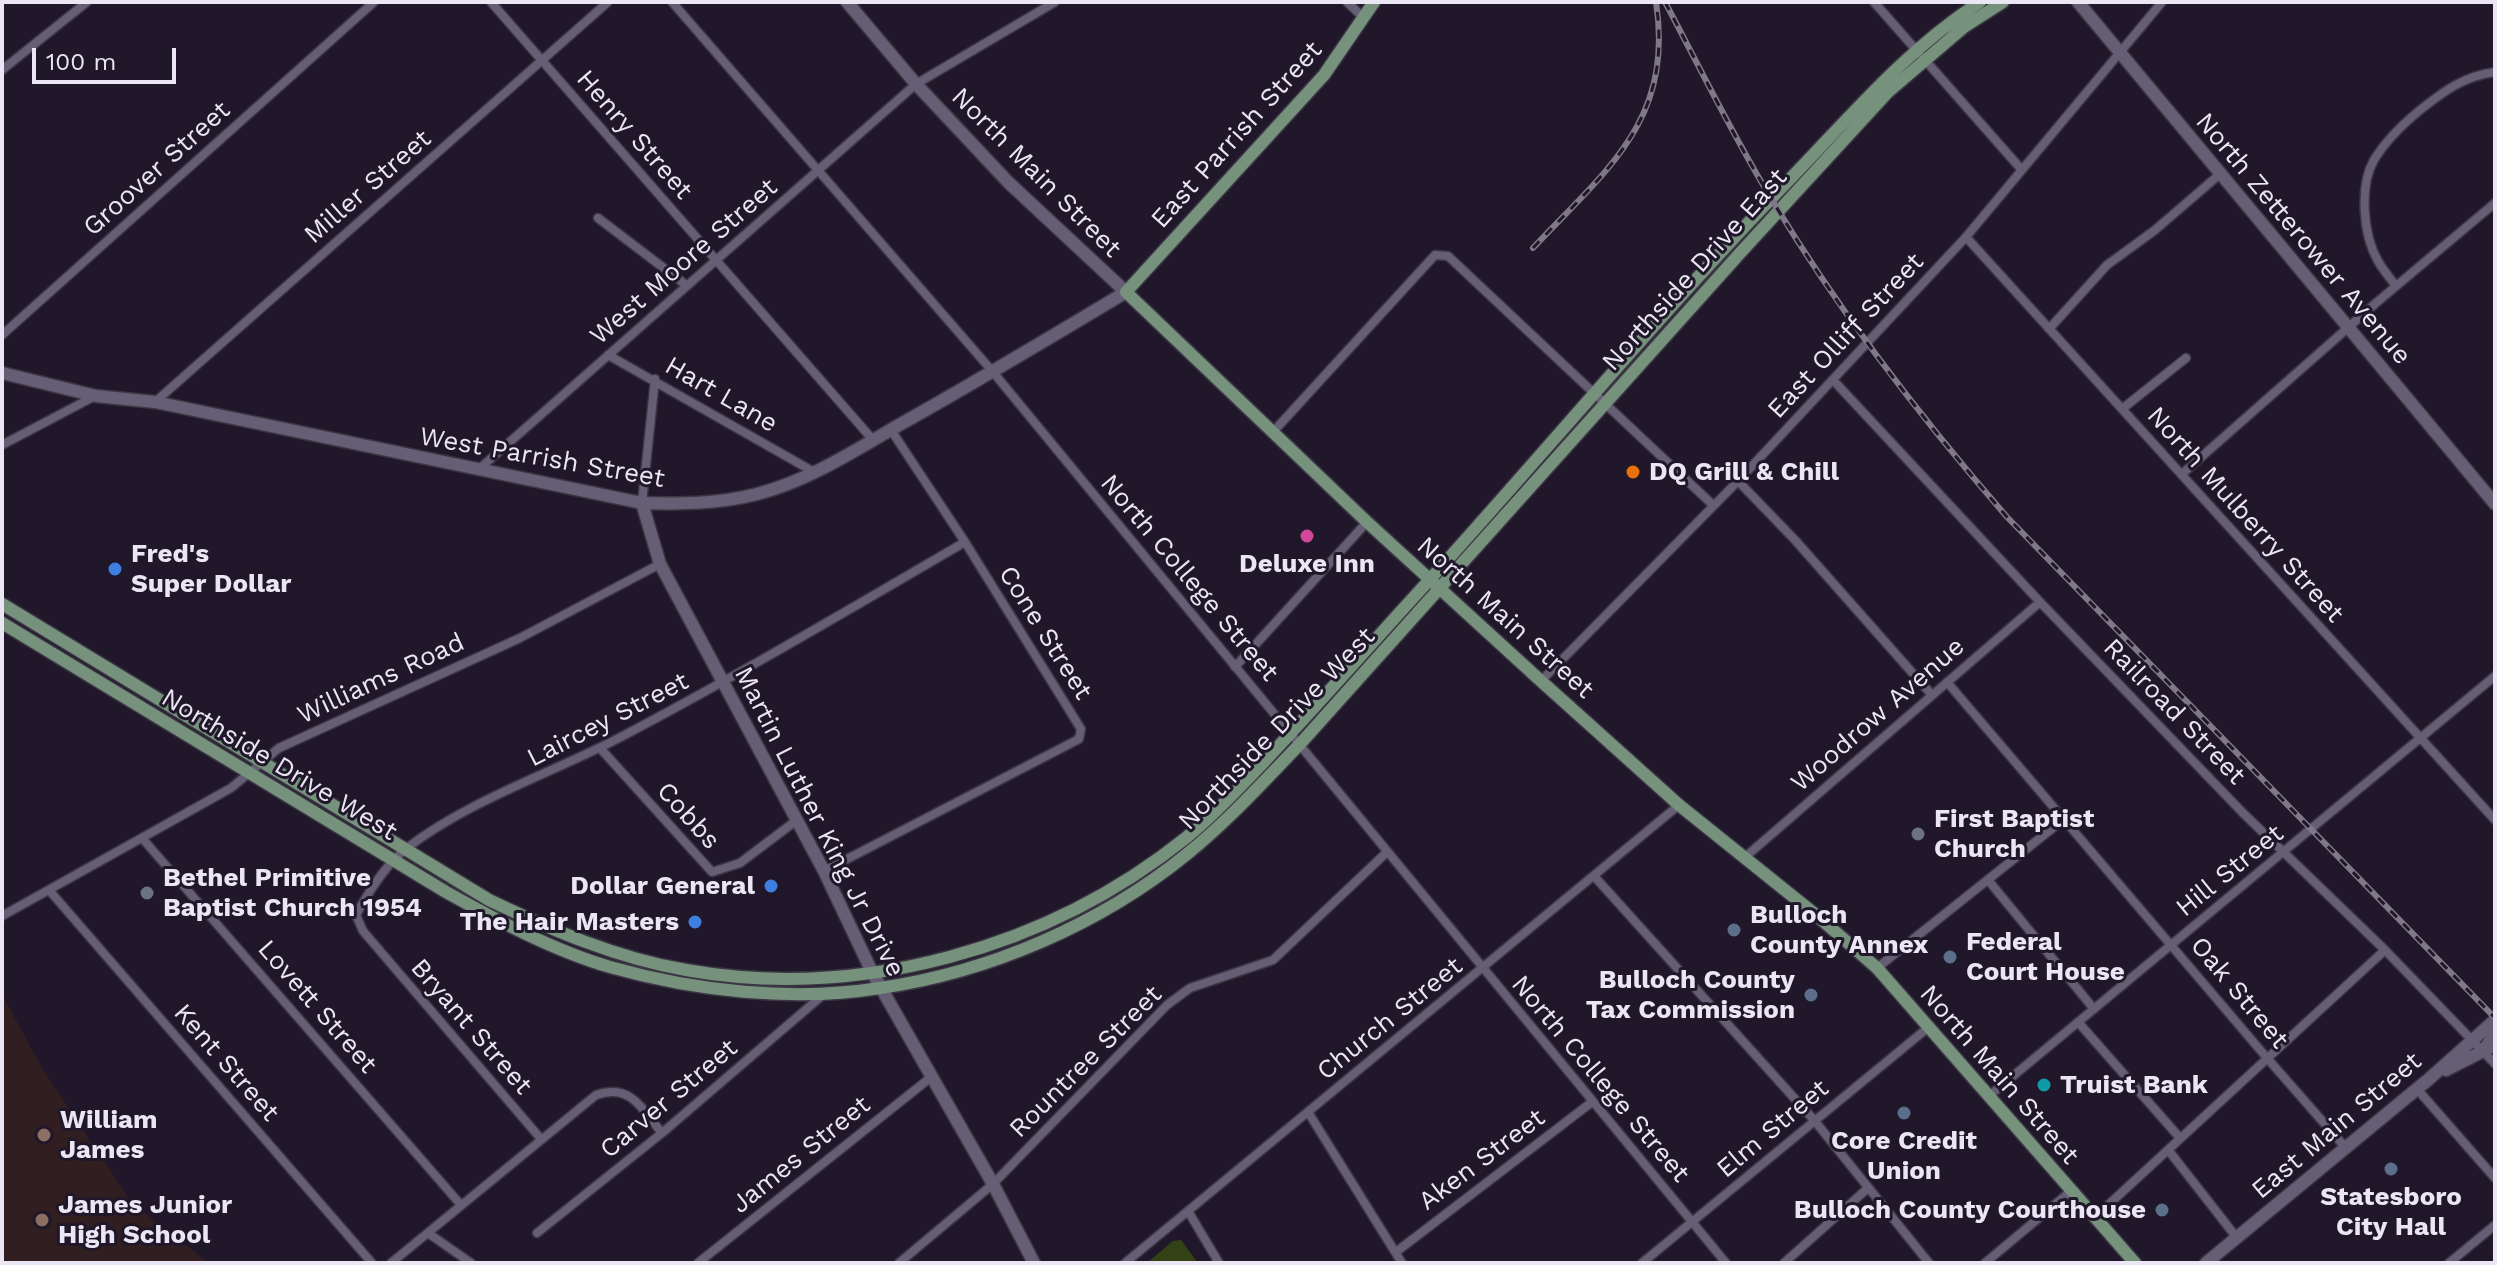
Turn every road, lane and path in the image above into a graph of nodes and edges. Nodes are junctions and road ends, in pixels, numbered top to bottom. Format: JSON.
{"nodes":[{"id":1,"x":87,"y":2,"type":"edge"},
{"id":2,"x":374,"y":2,"type":"edge"},
{"id":3,"x":491,"y":2,"type":"edge"},
{"id":4,"x":608,"y":2,"type":"edge"},
{"id":5,"x":672,"y":2,"type":"edge"},
{"id":6,"x":847,"y":2,"type":"edge"},
{"id":7,"x":1055,"y":2,"type":"edge"},
{"id":8,"x":1347,"y":2,"type":"edge"},
{"id":9,"x":1374,"y":2,"type":"edge"},
{"id":10,"x":1874,"y":2,"type":"edge"},
{"id":11,"x":1980,"y":2,"type":"edge"},
{"id":12,"x":2003,"y":2,"type":"edge"},
{"id":13,"x":2078,"y":2,"type":"edge"},
{"id":14,"x":2162,"y":2,"type":"edge"},
{"id":15,"x":1364,"y":18,"type":"junction"},
{"id":16,"x":2121,"y":52,"type":"junction"},
{"id":17,"x":1920,"y":55,"type":"junction"},
{"id":18,"x":543,"y":60,"type":"junction"},
{"id":19,"x":2,"y":70,"type":"edge"},
{"id":20,"x":2495,"y":72,"type":"edge"},
{"id":21,"x":916,"y":84,"type":"junction"},
{"id":22,"x":2021,"y":169,"type":"junction"},
{"id":23,"x":818,"y":171,"type":"junction"},
{"id":24,"x":2220,"y":174,"type":"junction"},
{"id":25,"x":2495,"y":203,"type":"edge"},
{"id":26,"x":598,"y":218,"type":"dead end"},
{"id":27,"x":1966,"y":237,"type":"junction"},
{"id":28,"x":716,"y":260,"type":"junction"},
{"id":29,"x":686,"y":285,"type":"junction"},
{"id":30,"x":2396,"y":286,"type":"junction"},
{"id":31,"x":1126,"y":292,"type":"junction"},
{"id":32,"x":2348,"y":327,"type":"junction"},
{"id":33,"x":2049,"y":329,"type":"junction"},
{"id":34,"x":2,"y":335,"type":"edge"},
{"id":35,"x":608,"y":355,"type":"junction"},
{"id":36,"x":2186,"y":358,"type":"dead end"},
{"id":37,"x":993,"y":372,"type":"junction"},
{"id":38,"x":2,"y":373,"type":"edge"},
{"id":39,"x":655,"y":379,"type":"junction"},
{"id":40,"x":1833,"y":380,"type":"junction"},
{"id":41,"x":1592,"y":394,"type":"junction"},
{"id":42,"x":96,"y":396,"type":"junction"},
{"id":43,"x":155,"y":402,"type":"junction"},
{"id":44,"x":1603,"y":405,"type":"junction"},
{"id":45,"x":2122,"y":409,"type":"junction"},
{"id":46,"x":891,"y":430,"type":"junction"},
{"id":47,"x":1273,"y":432,"type":"junction"},
{"id":48,"x":873,"y":440,"type":"junction"},
{"id":49,"x":2,"y":445,"type":"edge"},
{"id":50,"x":478,"y":470,"type":"junction"},
{"id":51,"x":814,"y":472,"type":"junction"},
{"id":52,"x":2182,"y":474,"type":"junction"},
{"id":53,"x":1738,"y":481,"type":"junction"},
{"id":54,"x":642,"y":503,"type":"junction"},
{"id":55,"x":2495,"y":504,"type":"edge"},
{"id":56,"x":1713,"y":505,"type":"junction"},
{"id":57,"x":1367,"y":522,"type":"junction"},
{"id":58,"x":965,"y":542,"type":"junction"},
{"id":59,"x":660,"y":564,"type":"junction"},
{"id":60,"x":1435,"y":584,"type":"junction"},
{"id":61,"x":2040,"y":602,"type":"junction"},
{"id":62,"x":2,"y":604,"type":"edge"},
{"id":63,"x":2,"y":623,"type":"edge"},
{"id":64,"x":1235,"y":667,"type":"junction"},
{"id":65,"x":2495,"y":676,"type":"edge"},
{"id":66,"x":1541,"y":681,"type":"junction"},
{"id":67,"x":1947,"y":682,"type":"junction"},
{"id":68,"x":723,"y":684,"type":"junction"},
{"id":69,"x":1932,"y":695,"type":"junction"},
{"id":70,"x":1291,"y":733,"type":"junction"},
{"id":71,"x":2421,"y":739,"type":"junction"},
{"id":72,"x":1300,"y":744,"type":"junction"},
{"id":73,"x":600,"y":748,"type":"junction"},
{"id":74,"x":261,"y":761,"type":"junction"},
{"id":75,"x":249,"y":772,"type":"junction"},
{"id":76,"x":1679,"y":805,"type":"junction"},
{"id":77,"x":2064,"y":819,"type":"junction"},
{"id":78,"x":797,"y":820,"type":"junction"},
{"id":79,"x":2495,"y":820,"type":"edge"},
{"id":80,"x":142,"y":838,"type":"junction"},
{"id":81,"x":405,"y":849,"type":"junction"},
{"id":82,"x":1387,"y":852,"type":"junction"},
{"id":83,"x":2285,"y":853,"type":"junction"},
{"id":84,"x":1744,"y":858,"type":"junction"},
{"id":85,"x":394,"y":861,"type":"junction"},
{"id":86,"x":824,"y":871,"type":"junction"},
{"id":87,"x":1594,"y":876,"type":"junction"},
{"id":88,"x":1988,"y":880,"type":"junction"},
{"id":89,"x":49,"y":890,"type":"junction"},
{"id":90,"x":2,"y":916,"type":"edge"},
{"id":91,"x":2172,"y":945,"type":"junction"},
{"id":92,"x":2385,"y":950,"type":"junction"},
{"id":93,"x":1877,"y":968,"type":"junction"},
{"id":94,"x":1483,"y":969,"type":"junction"},
{"id":95,"x":872,"y":972,"type":"junction"},
{"id":96,"x":880,"y":988,"type":"junction"},
{"id":97,"x":825,"y":993,"type":"junction"},
{"id":98,"x":2094,"y":1009,"type":"junction"},
{"id":99,"x":2495,"y":1020,"type":"edge"},
{"id":100,"x":2078,"y":1022,"type":"junction"},
{"id":101,"x":1930,"y":1026,"type":"junction"},
{"id":102,"x":2495,"y":1033,"type":"edge"},
{"id":103,"x":2473,"y":1040,"type":"junction"},
{"id":104,"x":2489,"y":1048,"type":"edge"},
{"id":105,"x":2267,"y":1058,"type":"junction"},
{"id":106,"x":2495,"y":1064,"type":"edge"},
{"id":107,"x":930,"y":1078,"type":"junction"},
{"id":108,"x":2429,"y":1079,"type":"junction"},
{"id":109,"x":2417,"y":1089,"type":"junction"},
{"id":110,"x":1989,"y":1096,"type":"junction"},
{"id":111,"x":1592,"y":1102,"type":"junction"},
{"id":112,"x":1308,"y":1112,"type":"junction"},
{"id":113,"x":1814,"y":1120,"type":"junction"},
{"id":114,"x":662,"y":1133,"type":"junction"},
{"id":115,"x":2180,"y":1138,"type":"junction"},
{"id":116,"x":541,"y":1139,"type":"junction"},
{"id":117,"x":2345,"y":1147,"type":"junction"},
{"id":118,"x":2169,"y":1151,"type":"junction"},
{"id":119,"x":2495,"y":1178,"type":"edge"},
{"id":120,"x":993,"y":1184,"type":"junction"},
{"id":121,"x":1868,"y":1188,"type":"junction"},
{"id":122,"x":2071,"y":1191,"type":"junction"},
{"id":123,"x":461,"y":1205,"type":"junction"},
{"id":124,"x":1188,"y":1211,"type":"junction"},
{"id":125,"x":2094,"y":1218,"type":"junction"},
{"id":126,"x":1692,"y":1222,"type":"junction"},
{"id":127,"x":2495,"y":1225,"type":"edge"},
{"id":128,"x":428,"y":1233,"type":"junction"},
{"id":129,"x":537,"y":1233,"type":"dead end"},
{"id":130,"x":2237,"y":1238,"type":"junction"},
{"id":131,"x":1396,"y":1252,"type":"junction"},
{"id":132,"x":372,"y":1263,"type":"edge"},
{"id":133,"x":391,"y":1263,"type":"edge"},
{"id":134,"x":471,"y":1263,"type":"edge"},
{"id":135,"x":698,"y":1263,"type":"edge"},
{"id":136,"x":899,"y":1263,"type":"edge"},
{"id":137,"x":1034,"y":1263,"type":"edge"},
{"id":138,"x":1125,"y":1263,"type":"edge"},
{"id":139,"x":1219,"y":1263,"type":"edge"},
{"id":140,"x":1402,"y":1263,"type":"edge"},
{"id":141,"x":1642,"y":1263,"type":"edge"},
{"id":142,"x":1726,"y":1263,"type":"edge"},
{"id":143,"x":1784,"y":1263,"type":"edge"},
{"id":144,"x":1929,"y":1263,"type":"edge"},
{"id":145,"x":1985,"y":1263,"type":"edge"},
{"id":146,"x":2135,"y":1263,"type":"edge"},
{"id":147,"x":2206,"y":1263,"type":"edge"},
{"id":148,"x":2449,"y":1263,"type":"edge"}],
"edges":[{"from":1,"to":19,"type":"street"},
{"from":2,"to":34,"type":"street","name":"Groover Street"},
{"from":3,"to":18,"type":"street","name":"Henry Street"},
{"from":4,"to":18,"type":"street","name":"Miller Street"},
{"from":5,"to":23,"type":"street","name":"North College Street"},
{"from":6,"to":21,"type":"street","name":"North Main Street"},
{"from":7,"to":21,"type":"street","name":"West Moore Street"},
{"from":8,"to":15,"type":"street"},
{"from":9,"to":15,"type":"main road","name":"East Parrish Street"},
{"from":10,"to":17,"type":"street"},
{"from":11,"to":17,"type":"main road","name":"Northside Drive East"},
{"from":12,"to":17,"type":"main road","name":"Northside Drive East"},
{"from":13,"to":16,"type":"street","name":"North Zetterower Avenue"},
{"from":14,"to":16,"type":"street","name":"East Olliff Street"},
{"from":15,"to":31,"type":"main road","name":"East Parrish Street"},
{"from":16,"to":22,"type":"street","name":"East Olliff Street"},
{"from":16,"to":24,"type":"street","name":"North Zetterower Avenue"},
{"from":17,"to":22,"type":"street"},
{"from":17,"to":41,"type":"main road","name":"Northside Drive East"},
{"from":17,"to":44,"type":"main road","name":"Northside Drive East"},
{"from":18,"to":28,"type":"street","name":"Henry Street"},
{"from":18,"to":43,"type":"street","name":"Miller Street"},
{"from":20,"to":30,"type":"street"},
{"from":21,"to":23,"type":"street","name":"West Moore Street"},
{"from":21,"to":31,"type":"street","name":"North Main Street"},
{"from":22,"to":27,"type":"street","name":"East Olliff Street"},
{"from":23,"to":28,"type":"street","name":"West Moore Street"},
{"from":23,"to":37,"type":"street","name":"North College Street"},
{"from":24,"to":32,"type":"street","name":"North Zetterower Avenue"},
{"from":24,"to":33,"type":"street"},
{"from":25,"to":30,"type":"street"},
{"from":26,"to":29,"type":"street"},
{"from":27,"to":33,"type":"street","name":"North Mulberry Street"},
{"from":27,"to":40,"type":"street","name":"East Olliff Street"},
{"from":28,"to":29,"type":"street","name":"West Moore Street"},
{"from":28,"to":48,"type":"street","name":"Henry Street"},
{"from":29,"to":35,"type":"street","name":"West Moore Street"},
{"from":30,"to":32,"type":"street"},
{"from":31,"to":37,"type":"street","name":"West Parrish Street"},
{"from":31,"to":47,"type":"main road","name":"North Main Street"},
{"from":32,"to":52,"type":"street"},
{"from":32,"to":55,"type":"street","name":"North Zetterower Avenue"},
{"from":33,"to":45,"type":"street","name":"North Mulberry Street"},
{"from":35,"to":39,"type":"street","name":"Hart Lane"},
{"from":35,"to":50,"type":"street","name":"West Moore Street"},
{"from":36,"to":45,"type":"street"},
{"from":37,"to":46,"type":"street","name":"West Parrish Street"},
{"from":37,"to":64,"type":"street","name":"North College Street"},
{"from":38,"to":42,"type":"street","name":"West Parrish Street"},
{"from":39,"to":51,"type":"street","name":"Hart Lane"},
{"from":39,"to":54,"type":"street","name":"Martin Luther King Jr Drive"},
{"from":40,"to":53,"type":"street","name":"East Olliff Street"},
{"from":40,"to":61,"type":"street","name":"Railroad Street"},
{"from":41,"to":44,"type":"street"},
{"from":41,"to":47,"type":"street"},
{"from":41,"to":60,"type":"main road","name":"Northside Drive East"},
{"from":42,"to":43,"type":"street","name":"West Parrish Street"},
{"from":42,"to":49,"type":"street"},
{"from":43,"to":50,"type":"street","name":"West Parrish Street"},
{"from":44,"to":56,"type":"street"},
{"from":44,"to":60,"type":"main road","name":"Northside Drive East"},
{"from":45,"to":52,"type":"street","name":"North Mulberry Street"},
{"from":46,"to":48,"type":"street","name":"West Parrish Street"},
{"from":46,"to":58,"type":"street","name":"Cone Street"},
{"from":47,"to":57,"type":"main road","name":"North Main Street"},
{"from":48,"to":51,"type":"street","name":"West Parrish Street"},
{"from":50,"to":54,"type":"street","name":"West Parrish Street"},
{"from":51,"to":54,"type":"street","name":"West Parrish Street"},
{"from":52,"to":71,"type":"street","name":"North Mulberry Street"},
{"from":53,"to":56,"type":"street","name":"East Olliff Street"},
{"from":53,"to":69,"type":"street"},
{"from":54,"to":59,"type":"street","name":"Martin Luther King Jr Drive"},
{"from":56,"to":66,"type":"street","name":"East Olliff Street"},
{"from":57,"to":60,"type":"main road","name":"North Main Street"},
{"from":57,"to":64,"type":"street"},
{"from":58,"to":68,"type":"street","name":"Laircey Street"},
{"from":58,"to":86,"type":"street","name":"Cone Street"},
{"from":59,"to":68,"type":"street","name":"Martin Luther King Jr Drive"},
{"from":59,"to":74,"type":"street","name":"Williams Road"},
{"from":60,"to":66,"type":"main road","name":"North Main Street"},
{"from":60,"to":70,"type":"main road","name":"Northside Drive West"},
{"from":60,"to":72,"type":"main road","name":"Northside Drive West"},
{"from":61,"to":67,"type":"street","name":"Woodrow Avenue"},
{"from":61,"to":83,"type":"street","name":"Railroad Street"},
{"from":62,"to":74,"type":"main road","name":"Northside Drive West"},
{"from":63,"to":75,"type":"main road","name":"Northside Drive West"},
{"from":64,"to":70,"type":"street","name":"North College Street"},
{"from":65,"to":71,"type":"street","name":"Hill Street"},
{"from":66,"to":76,"type":"main road","name":"North Main Street"},
{"from":67,"to":69,"type":"street","name":"Woodrow Avenue"},
{"from":67,"to":77,"type":"street","name":"Oak Street"},
{"from":68,"to":73,"type":"street","name":"Laircey Street"},
{"from":68,"to":78,"type":"street","name":"Martin Luther King Jr Drive"},
{"from":69,"to":84,"type":"street","name":"Woodrow Avenue"},
{"from":70,"to":72,"type":"street","name":"North College Street"},
{"from":70,"to":95,"type":"main road","name":"Northside Drive West"},
{"from":71,"to":79,"type":"street","name":"North Mulberry Street"},
{"from":71,"to":83,"type":"street","name":"Hill Street"},
{"from":72,"to":82,"type":"street","name":"North College Street"},
{"from":72,"to":96,"type":"main road","name":"Northside Drive West"},
{"from":73,"to":78,"type":"street","name":"Cobbs"},
{"from":73,"to":81,"type":"street","name":"Laircey Street"},
{"from":74,"to":75,"type":"street","name":"Williams Road"},
{"from":74,"to":81,"type":"main road","name":"Northside Drive West"},
{"from":75,"to":80,"type":"street","name":"Williams Road"},
{"from":75,"to":85,"type":"main road","name":"Northside Drive West"},
{"from":76,"to":84,"type":"main road","name":"North Main Street"},
{"from":76,"to":87,"type":"street","name":"Church Street"},
{"from":77,"to":88,"type":"street"},
{"from":77,"to":91,"type":"street","name":"Oak Street"},
{"from":78,"to":86,"type":"street","name":"Martin Luther King Jr Drive"},
{"from":80,"to":89,"type":"street","name":"Williams Road"},
{"from":80,"to":123,"type":"street","name":"Lovett Street"},
{"from":81,"to":85,"type":"street","name":"Laircey Street"},
{"from":81,"to":95,"type":"main road","name":"Northside Drive West"},
{"from":82,"to":94,"type":"street","name":"North College Street"},
{"from":82,"to":120,"type":"street","name":"Rountree Street"},
{"from":83,"to":91,"type":"street","name":"Hill Street"},
{"from":83,"to":92,"type":"street","name":"Railroad Street"},
{"from":84,"to":93,"type":"main road","name":"North Main Street"},
{"from":85,"to":97,"type":"main road","name":"Northside Drive West"},
{"from":85,"to":116,"type":"street","name":"Bryant Street"},
{"from":86,"to":95,"type":"street","name":"Martin Luther King Jr Drive"},
{"from":87,"to":94,"type":"street","name":"Church Street"},
{"from":87,"to":113,"type":"street"},
{"from":88,"to":93,"type":"street"},
{"from":88,"to":98,"type":"street"},
{"from":89,"to":90,"type":"street","name":"Williams Road"},
{"from":89,"to":132,"type":"street","name":"Kent Street"},
{"from":91,"to":98,"type":"street","name":"Hill Street"},
{"from":91,"to":105,"type":"street","name":"Oak Street"},
{"from":92,"to":103,"type":"street","name":"Railroad Street"},
{"from":92,"to":105,"type":"street"},
{"from":93,"to":101,"type":"main road","name":"North Main Street"},
{"from":94,"to":111,"type":"street","name":"North College Street"},
{"from":94,"to":112,"type":"street","name":"Church Street"},
{"from":95,"to":96,"type":"street","name":"Martin Luther King Jr Drive"},
{"from":96,"to":97,"type":"main road","name":"Northside Drive West"},
{"from":96,"to":107,"type":"street","name":"Martin Luther King Jr Drive"},
{"from":97,"to":114,"type":"street","name":"Carver Street"},
{"from":98,"to":100,"type":"street","name":"Hill Street"},
{"from":99,"to":103,"type":"street","name":"East Main Street"},
{"from":100,"to":110,"type":"street","name":"Hill Street"},
{"from":100,"to":115,"type":"street"},
{"from":101,"to":110,"type":"main road","name":"North Main Street"},
{"from":101,"to":113,"type":"street","name":"Elm Street"},
{"from":102,"to":104,"type":"street"},
{"from":103,"to":104,"type":"street","name":"Railroad Street"},
{"from":103,"to":108,"type":"street","name":"East Main Street"},
{"from":104,"to":106,"type":"street","name":"Railroad Street"},
{"from":104,"to":108,"type":"street"},
{"from":105,"to":115,"type":"street"},
{"from":105,"to":117,"type":"street","name":"Oak Street"},
{"from":107,"to":120,"type":"street","name":"Martin Luther King Jr Drive"},
{"from":107,"to":135,"type":"street","name":"James Street"},
{"from":108,"to":109,"type":"street","name":"East Main Street"},
{"from":109,"to":117,"type":"street","name":"East Main Street"},
{"from":109,"to":119,"type":"street"},
{"from":110,"to":122,"type":"main road","name":"North Main Street"},
{"from":111,"to":126,"type":"street","name":"North College Street"},
{"from":111,"to":131,"type":"street","name":"Aken Street"},
{"from":112,"to":124,"type":"street","name":"Church Street"},
{"from":112,"to":131,"type":"street"},
{"from":113,"to":121,"type":"street"},
{"from":113,"to":126,"type":"street","name":"Elm Street"},
{"from":114,"to":116,"type":"street"},
{"from":114,"to":129,"type":"street","name":"Carver Street"},
{"from":115,"to":118,"type":"street"},
{"from":116,"to":123,"type":"street"},
{"from":117,"to":130,"type":"street","name":"East Main Street"},
{"from":118,"to":125,"type":"street"},
{"from":118,"to":130,"type":"street"},
{"from":120,"to":136,"type":"street","name":"Rountree Street"},
{"from":120,"to":137,"type":"street","name":"Martin Luther King Jr Drive"},
{"from":121,"to":143,"type":"street"},
{"from":121,"to":144,"type":"street"},
{"from":122,"to":125,"type":"main road","name":"North Main Street"},
{"from":122,"to":145,"type":"street"},
{"from":123,"to":128,"type":"street"},
{"from":124,"to":138,"type":"street","name":"Church Street"},
{"from":124,"to":139,"type":"street"},
{"from":125,"to":146,"type":"main road","name":"North Main Street"},
{"from":126,"to":141,"type":"street","name":"Elm Street"},
{"from":126,"to":142,"type":"street","name":"North College Street"},
{"from":127,"to":148,"type":"street"},
{"from":128,"to":133,"type":"street"},
{"from":128,"to":134,"type":"street"},
{"from":130,"to":147,"type":"street","name":"East Main Street"},
{"from":131,"to":140,"type":"street"}]}
